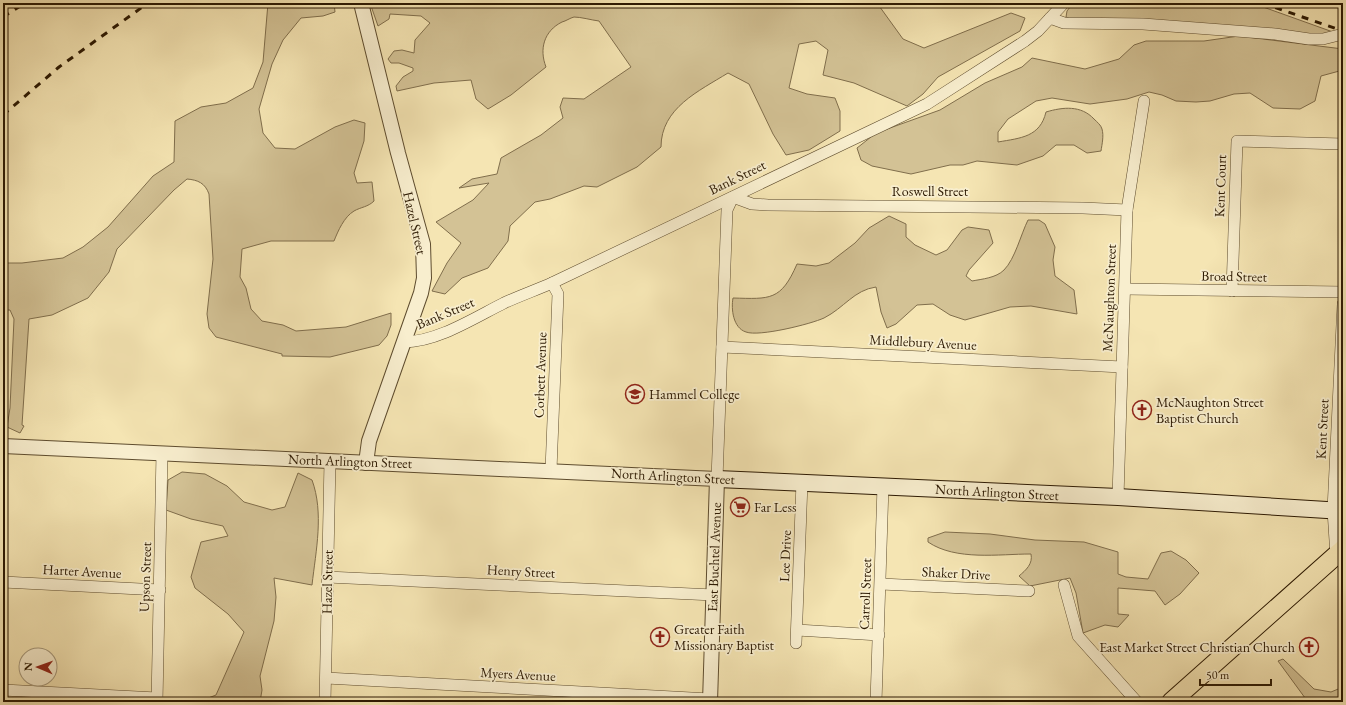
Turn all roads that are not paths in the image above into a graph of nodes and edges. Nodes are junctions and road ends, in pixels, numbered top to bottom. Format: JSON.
{"nodes":[{"id":1,"x":361,"y":3,"type":"edge"},
{"id":2,"x":1064,"y":3,"type":"edge"},
{"id":3,"x":1050,"y":18,"type":"junction"},
{"id":4,"x":1343,"y":34,"type":"edge"},
{"id":5,"x":1144,"y":101,"type":"dead end"},
{"id":6,"x":1343,"y":144,"type":"edge"},
{"id":7,"x":733,"y":197,"type":"junction"},
{"id":8,"x":1127,"y":210,"type":"junction"},
{"id":9,"x":552,"y":283,"type":"junction"},
{"id":10,"x":1125,"y":289,"type":"junction"},
{"id":11,"x":1232,"y":291,"type":"junction"},
{"id":12,"x":1343,"y":292,"type":"edge"},
{"id":13,"x":1343,"y":304,"type":"edge"},
{"id":14,"x":404,"y":342,"type":"junction"},
{"id":15,"x":722,"y":347,"type":"junction"},
{"id":16,"x":1122,"y":368,"type":"junction"},
{"id":17,"x":3,"y":446,"type":"edge"},
{"id":18,"x":162,"y":453,"type":"junction"},
{"id":19,"x":330,"y":461,"type":"junction"},
{"id":20,"x":366,"y":463,"type":"junction"},
{"id":21,"x":551,"y":470,"type":"junction"},
{"id":22,"x":717,"y":478,"type":"junction"},
{"id":23,"x":802,"y":482,"type":"junction"},
{"id":24,"x":883,"y":486,"type":"junction"},
{"id":25,"x":1118,"y":497,"type":"junction"},
{"id":26,"x":1338,"y":510,"type":"edge"},
{"id":27,"x":1339,"y":552,"type":"edge"},
{"id":28,"x":327,"y":577,"type":"junction"},
{"id":29,"x":3,"y":582,"type":"edge"},
{"id":30,"x":881,"y":584,"type":"junction"},
{"id":31,"x":1064,"y":585,"type":"dead end"},
{"id":32,"x":160,"y":590,"type":"junction"},
{"id":33,"x":1029,"y":591,"type":"dead end"},
{"id":34,"x":714,"y":595,"type":"junction"},
{"id":35,"x":797,"y":630,"type":"junction"},
{"id":36,"x":879,"y":635,"type":"junction"},
{"id":37,"x":796,"y":643,"type":"dead end"},
{"id":38,"x":326,"y":678,"type":"junction"},
{"id":39,"x":3,"y":690,"type":"edge"},
{"id":40,"x":157,"y":700,"type":"edge"},
{"id":41,"x":710,"y":700,"type":"edge"},
{"id":42,"x":325,"y":702,"type":"edge"},
{"id":43,"x":876,"y":702,"type":"edge"},
{"id":44,"x":1137,"y":702,"type":"edge"},
{"id":45,"x":1171,"y":702,"type":"edge"}],
"edges":[{"from":1,"to":14,"type":"street","name":"Hazel Street"},
{"from":2,"to":3,"type":"street","name":"Bank Street"},
{"from":3,"to":4,"type":"street"},
{"from":3,"to":7,"type":"street","name":"Bank Street"},
{"from":5,"to":8,"type":"street","name":"McNaughton Street"},
{"from":6,"to":11,"type":"street","name":"Kent Court"},
{"from":7,"to":8,"type":"street","name":"Roswell Street"},
{"from":7,"to":9,"type":"street","name":"Bank Street"},
{"from":7,"to":15,"type":"street","name":"East Buchtel Avenue"},
{"from":8,"to":10,"type":"street","name":"McNaughton Street"},
{"from":9,"to":14,"type":"street","name":"Bank Street"},
{"from":9,"to":21,"type":"street","name":"Corbett Avenue"},
{"from":10,"to":11,"type":"street","name":"Broad Street"},
{"from":10,"to":16,"type":"street","name":"McNaughton Street"},
{"from":11,"to":12,"type":"street","name":"Broad Street"},
{"from":13,"to":26,"type":"street","name":"Kent Street"},
{"from":14,"to":20,"type":"street","name":"Hazel Street"},
{"from":15,"to":16,"type":"street","name":"Middlebury Avenue"},
{"from":15,"to":22,"type":"street","name":"East Buchtel Avenue"},
{"from":16,"to":25,"type":"street","name":"McNaughton Street"},
{"from":17,"to":18,"type":"street","name":"North Arlington Street"},
{"from":18,"to":19,"type":"street","name":"North Arlington Street"},
{"from":18,"to":32,"type":"street","name":"Upson Street"},
{"from":19,"to":20,"type":"street","name":"North Arlington Street"},
{"from":19,"to":28,"type":"street","name":"Hazel Street"},
{"from":20,"to":21,"type":"street","name":"North Arlington Street"},
{"from":21,"to":22,"type":"street","name":"North Arlington Street"},
{"from":22,"to":23,"type":"main road","name":"North Arlington Street"},
{"from":22,"to":34,"type":"street","name":"East Buchtel Avenue"},
{"from":23,"to":24,"type":"main road","name":"North Arlington Street"},
{"from":23,"to":35,"type":"street","name":"Lee Drive"},
{"from":24,"to":25,"type":"main road","name":"North Arlington Street"},
{"from":24,"to":30,"type":"street","name":"Carroll Street"},
{"from":25,"to":26,"type":"main road","name":"North Arlington Street"},
{"from":26,"to":27,"type":"street","name":"Kent Street"},
{"from":27,"to":45,"type":"main road"},
{"from":28,"to":34,"type":"street","name":"Henry Street"},
{"from":28,"to":38,"type":"street","name":"Hazel Street"},
{"from":29,"to":32,"type":"street","name":"Harter Avenue"},
{"from":30,"to":33,"type":"street","name":"Shaker Drive"},
{"from":30,"to":36,"type":"street","name":"Carroll Street"},
{"from":31,"to":44,"type":"street"},
{"from":32,"to":40,"type":"street","name":"Upson Street"},
{"from":34,"to":41,"type":"street","name":"East Buchtel Avenue"},
{"from":35,"to":36,"type":"street"},
{"from":35,"to":37,"type":"street","name":"Lee Drive"},
{"from":36,"to":43,"type":"street","name":"Carroll Street"},
{"from":38,"to":41,"type":"street","name":"Myers Avenue"},
{"from":38,"to":42,"type":"street","name":"Hazel Street"},
{"from":39,"to":40,"type":"street"}]}
